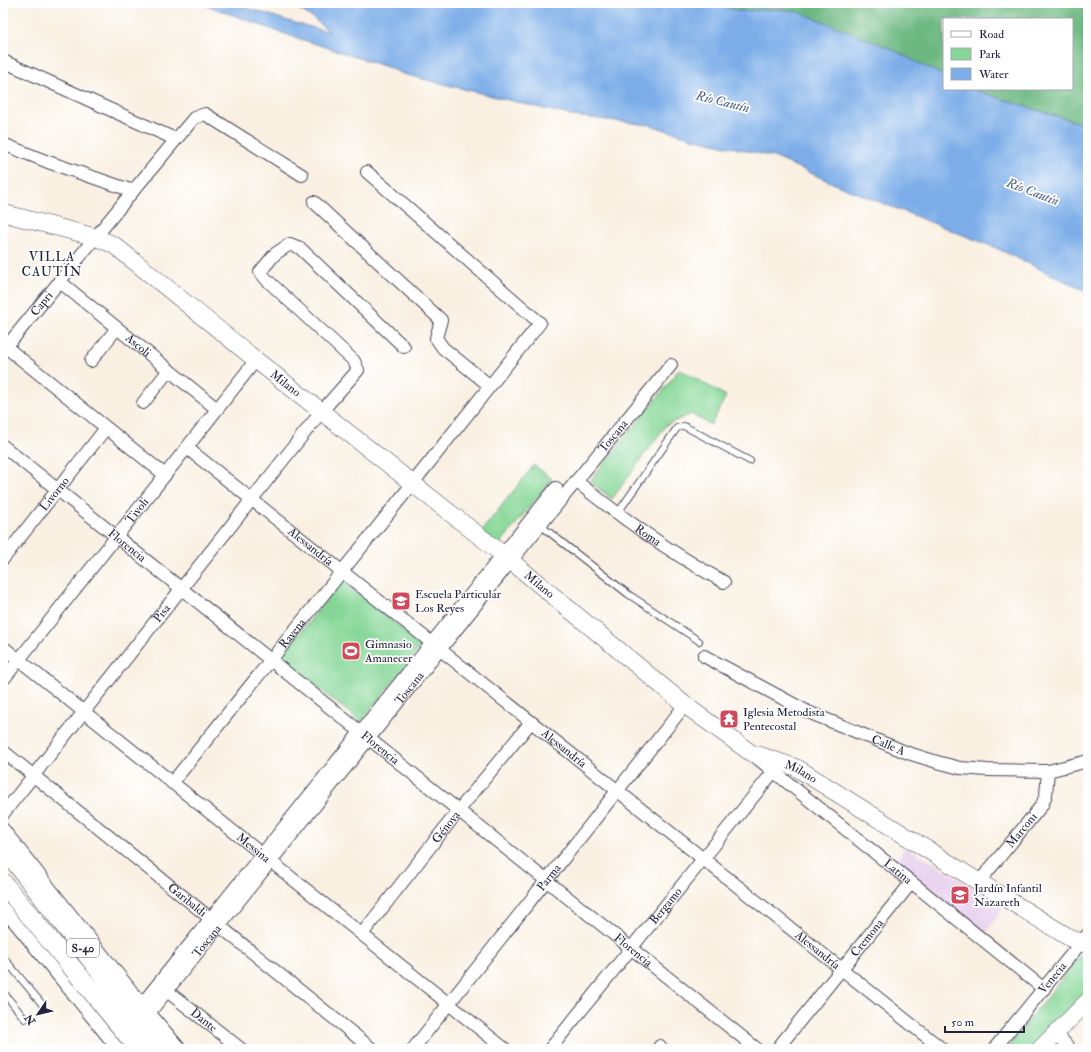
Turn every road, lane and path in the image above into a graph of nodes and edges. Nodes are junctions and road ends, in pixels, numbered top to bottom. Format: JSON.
{"nodes":[{"id":1,"x":3,"y":61,"type":"edge"},
{"id":2,"x":175,"y":139,"type":"junction"},
{"id":3,"x":3,"y":144,"type":"edge"},
{"id":4,"x":367,"y":172,"type":"dead end"},
{"id":5,"x":302,"y":175,"type":"dead end"},
{"id":6,"x":133,"y":191,"type":"junction"},
{"id":7,"x":314,"y":202,"type":"dead end"},
{"id":8,"x":3,"y":213,"type":"edge"},
{"id":9,"x":95,"y":237,"type":"junction"},
{"id":10,"x":60,"y":281,"type":"junction"},
{"id":11,"x":117,"y":328,"type":"junction"},
{"id":12,"x":404,"y":347,"type":"dead end"},
{"id":13,"x":5,"y":349,"type":"edge"},
{"id":14,"x":256,"y":360,"type":"junction"},
{"id":15,"x":91,"y":361,"type":"dead end"},
{"id":16,"x":671,"y":365,"type":"dead end"},
{"id":17,"x":169,"y":370,"type":"junction"},
{"id":18,"x":490,"y":386,"type":"junction"},
{"id":19,"x":143,"y":403,"type":"dead end"},
{"id":20,"x":217,"y":409,"type":"junction"},
{"id":21,"x":321,"y":412,"type":"junction"},
{"id":22,"x":106,"y":428,"type":"junction"},
{"id":23,"x":3,"y":446,"type":"edge"},
{"id":24,"x":187,"y":448,"type":"junction"},
{"id":25,"x":750,"y":461,"type":"dead end"},
{"id":26,"x":165,"y":475,"type":"junction"},
{"id":27,"x":576,"y":481,"type":"junction"},
{"id":28,"x":413,"y":483,"type":"junction"},
{"id":29,"x":556,"y":488,"type":"dead end"},
{"id":30,"x":58,"y":490,"type":"junction"},
{"id":31,"x":252,"y":500,"type":"junction"},
{"id":32,"x":617,"y":514,"type":"junction"},
{"id":33,"x":540,"y":525,"type":"junction"},
{"id":34,"x":116,"y":536,"type":"junction"},
{"id":35,"x":5,"y":551,"type":"edge"},
{"id":36,"x":506,"y":558,"type":"junction"},
{"id":37,"x":342,"y":571,"type":"junction"},
{"id":38,"x":724,"y":582,"type":"dead end"},
{"id":39,"x":181,"y":588,"type":"junction"},
{"id":40,"x":700,"y":641,"type":"dead end"},
{"id":41,"x":436,"y":646,"type":"junction"},
{"id":42,"x":3,"y":647,"type":"edge"},
{"id":43,"x":704,"y":656,"type":"dead end"},
{"id":44,"x":18,"y":660,"type":"junction"},
{"id":45,"x":270,"y":660,"type":"junction"},
{"id":46,"x":3,"y":680,"type":"edge"},
{"id":47,"x":685,"y":705,"type":"junction"},
{"id":48,"x":84,"y":712,"type":"junction"},
{"id":49,"x":531,"y":722,"type":"junction"},
{"id":50,"x":365,"y":735,"type":"junction"},
{"id":51,"x":3,"y":751,"type":"edge"},
{"id":52,"x":1088,"y":761,"type":"edge"},
{"id":53,"x":778,"y":767,"type":"junction"},
{"id":54,"x":1048,"y":771,"type":"junction"},
{"id":55,"x":33,"y":775,"type":"junction"},
{"id":56,"x":172,"y":783,"type":"junction"},
{"id":57,"x":617,"y":790,"type":"junction"},
{"id":58,"x":459,"y":810,"type":"junction"},
{"id":59,"x":3,"y":814,"type":"edge"},
{"id":60,"x":3,"y":829,"type":"edge"},
{"id":61,"x":3,"y":846,"type":"edge"},
{"id":62,"x":266,"y":858,"type":"junction"},
{"id":63,"x":703,"y":859,"type":"junction"},
{"id":64,"x":546,"y":880,"type":"junction"},
{"id":65,"x":3,"y":882,"type":"edge"},
{"id":66,"x":979,"y":882,"type":"junction"},
{"id":67,"x":911,"y":883,"type":"junction"},
{"id":68,"x":3,"y":908,"type":"edge"},
{"id":69,"x":7,"y":922,"type":"edge"},
{"id":70,"x":215,"y":922,"type":"junction"},
{"id":71,"x":362,"y":934,"type":"junction"},
{"id":72,"x":1086,"y":941,"type":"edge"},
{"id":73,"x":631,"y":948,"type":"junction"},
{"id":74,"x":3,"y":957,"type":"edge"},
{"id":75,"x":841,"y":969,"type":"junction"},
{"id":76,"x":1044,"y":990,"type":"junction"},
{"id":77,"x":167,"y":991,"type":"junction"},
{"id":78,"x":3,"y":992,"type":"edge"},
{"id":79,"x":1088,"y":1001,"type":"edge"},
{"id":80,"x":42,"y":1004,"type":"dead end"},
{"id":81,"x":448,"y":1004,"type":"junction"},
{"id":82,"x":146,"y":1008,"type":"junction"},
{"id":83,"x":25,"y":1019,"type":"dead end"},
{"id":84,"x":1056,"y":1033,"type":"junction"},
{"id":85,"x":118,"y":1049,"type":"edge"},
{"id":86,"x":139,"y":1049,"type":"edge"},
{"id":87,"x":163,"y":1049,"type":"edge"},
{"id":88,"x":180,"y":1049,"type":"edge"},
{"id":89,"x":241,"y":1049,"type":"edge"},
{"id":90,"x":372,"y":1049,"type":"edge"},
{"id":91,"x":413,"y":1049,"type":"edge"},
{"id":92,"x":505,"y":1049,"type":"edge"},
{"id":93,"x":550,"y":1049,"type":"edge"},
{"id":94,"x":757,"y":1049,"type":"edge"},
{"id":95,"x":777,"y":1049,"type":"edge"},
{"id":96,"x":942,"y":1049,"type":"edge"},
{"id":97,"x":994,"y":1049,"type":"edge"},
{"id":98,"x":1040,"y":1049,"type":"edge"},
{"id":99,"x":1070,"y":1049,"type":"edge"}],
"edges":[{"from":1,"to":2,"type":"street"},
{"from":2,"to":5,"type":"street","name":"Capri"},
{"from":2,"to":6,"type":"street","name":"Capri"},
{"from":3,"to":6,"type":"street"},
{"from":4,"to":18,"type":"street","name":"Ravena"},
{"from":6,"to":9,"type":"street","name":"Capri"},
{"from":7,"to":18,"type":"street"},
{"from":8,"to":9,"type":"street","name":"Milano"},
{"from":9,"to":10,"type":"street","name":"Capri"},
{"from":9,"to":14,"type":"street","name":"Milano"},
{"from":10,"to":11,"type":"street","name":"Ascoli"},
{"from":10,"to":13,"type":"street","name":"Capri"},
{"from":11,"to":15,"type":"street"},
{"from":11,"to":17,"type":"street","name":"Ascoli"},
{"from":12,"to":21,"type":"street","name":"Pisa"},
{"from":13,"to":22,"type":"street"},
{"from":14,"to":20,"type":"street","name":"Tivoli"},
{"from":14,"to":21,"type":"street","name":"Milano"},
{"from":16,"to":27,"type":"street","name":"Toscana"},
{"from":17,"to":19,"type":"street"},
{"from":17,"to":20,"type":"street","name":"Ascoli"},
{"from":18,"to":28,"type":"street","name":"Ravena"},
{"from":20,"to":24,"type":"street","name":"Tivoli"},
{"from":21,"to":28,"type":"street","name":"Milano"},
{"from":21,"to":31,"type":"street","name":"Pisa"},
{"from":22,"to":26,"type":"street"},
{"from":22,"to":30,"type":"street","name":"Livorno"},
{"from":23,"to":30,"type":"street","name":"Florencia"},
{"from":24,"to":26,"type":"street","name":"Tivoli"},
{"from":24,"to":31,"type":"street","name":"Alessandría"},
{"from":25,"to":32,"type":"lane"},
{"from":26,"to":34,"type":"street","name":"Tivoli"},
{"from":27,"to":32,"type":"street","name":"Roma"},
{"from":27,"to":33,"type":"street","name":"Toscana"},
{"from":28,"to":36,"type":"street","name":"Milano"},
{"from":28,"to":37,"type":"street","name":"Ravena"},
{"from":29,"to":36,"type":"street","name":"Toscana"},
{"from":30,"to":34,"type":"street","name":"Florencia"},
{"from":30,"to":35,"type":"street","name":"Livorno"},
{"from":31,"to":37,"type":"street","name":"Alessandría"},
{"from":31,"to":39,"type":"street","name":"Pisa"},
{"from":32,"to":38,"type":"street","name":"Roma"},
{"from":33,"to":36,"type":"street","name":"Toscana"},
{"from":33,"to":40,"type":"lane"},
{"from":34,"to":39,"type":"street","name":"Florencia"},
{"from":34,"to":44,"type":"street","name":"Tivoli"},
{"from":36,"to":41,"type":"street","name":"Toscana"},
{"from":36,"to":47,"type":"street","name":"Milano"},
{"from":37,"to":41,"type":"street","name":"Alessandría"},
{"from":37,"to":45,"type":"street","name":"Ravena"},
{"from":39,"to":45,"type":"street","name":"Florencia"},
{"from":39,"to":48,"type":"street","name":"Pisa"},
{"from":41,"to":49,"type":"street","name":"Alessandría"},
{"from":41,"to":50,"type":"street","name":"Toscana"},
{"from":42,"to":44,"type":"street","name":"Messina"},
{"from":43,"to":54,"type":"street","name":"Calle A"},
{"from":44,"to":46,"type":"street","name":"Tivoli"},
{"from":44,"to":48,"type":"street","name":"Messina"},
{"from":45,"to":50,"type":"street","name":"Florencia"},
{"from":45,"to":56,"type":"street","name":"Ravena"},
{"from":47,"to":53,"type":"street","name":"Milano"},
{"from":47,"to":57,"type":"street","name":"Parma"},
{"from":48,"to":55,"type":"street","name":"Pisa"},
{"from":48,"to":56,"type":"street","name":"Messina"},
{"from":49,"to":57,"type":"street","name":"Alessandría"},
{"from":49,"to":58,"type":"street","name":"Génova"},
{"from":50,"to":58,"type":"street","name":"Florencia"},
{"from":50,"to":62,"type":"street","name":"Toscana"},
{"from":51,"to":55,"type":"street","name":"Garibaldi"},
{"from":52,"to":54,"type":"street","name":"Calle A"},
{"from":53,"to":63,"type":"street","name":"Bergamo"},
{"from":53,"to":66,"type":"street","name":"Milano"},
{"from":53,"to":67,"type":"street","name":"Latina"},
{"from":54,"to":66,"type":"street","name":"Marconi"},
{"from":55,"to":59,"type":"street","name":"Pisa"},
{"from":55,"to":70,"type":"street","name":"Garibaldi"},
{"from":56,"to":62,"type":"street","name":"Messina"},
{"from":57,"to":63,"type":"street","name":"Alessandría"},
{"from":57,"to":64,"type":"street","name":"Parma"},
{"from":58,"to":64,"type":"street","name":"Florencia"},
{"from":58,"to":71,"type":"street","name":"Génova"},
{"from":60,"to":82,"type":"street"},
{"from":61,"to":87,"type":"main road","number":"S-40"},
{"from":62,"to":70,"type":"street","name":"Toscana"},
{"from":62,"to":71,"type":"street","name":"Messina"},
{"from":63,"to":73,"type":"street","name":"Bergamo"},
{"from":63,"to":75,"type":"street","name":"Alessandría"},
{"from":64,"to":73,"type":"street","name":"Florencia"},
{"from":64,"to":81,"type":"street","name":"Parma"},
{"from":65,"to":86,"type":"main road","number":"S-40"},
{"from":66,"to":72,"type":"street","name":"Milano"},
{"from":67,"to":75,"type":"street","name":"Cremona"},
{"from":67,"to":76,"type":"street","name":"Latina"},
{"from":68,"to":69,"type":"street"},
{"from":69,"to":85,"type":"street"},
{"from":70,"to":77,"type":"street","name":"Toscana"},
{"from":70,"to":82,"type":"street","name":"Toscana"},
{"from":70,"to":90,"type":"street","name":"Garibaldi"},
{"from":71,"to":81,"type":"street","name":"Messina"},
{"from":72,"to":76,"type":"street","name":"Venecia"},
{"from":73,"to":93,"type":"street","name":"Bergamo"},
{"from":73,"to":94,"type":"street","name":"Florencia"},
{"from":74,"to":80,"type":"lane"},
{"from":75,"to":95,"type":"street","name":"Cremona"},
{"from":75,"to":96,"type":"street","name":"Alessandría"},
{"from":76,"to":97,"type":"street","name":"Venecia"},
{"from":77,"to":82,"type":"street","name":"Toscana"},
{"from":77,"to":89,"type":"street","name":"Dante"},
{"from":78,"to":83,"type":"lane"},
{"from":79,"to":84,"type":"street"},
{"from":81,"to":91,"type":"street","name":"Parma"},
{"from":81,"to":92,"type":"street","name":"Messina"},
{"from":82,"to":88,"type":"street"},
{"from":84,"to":98,"type":"street"},
{"from":84,"to":99,"type":"street"}]}
